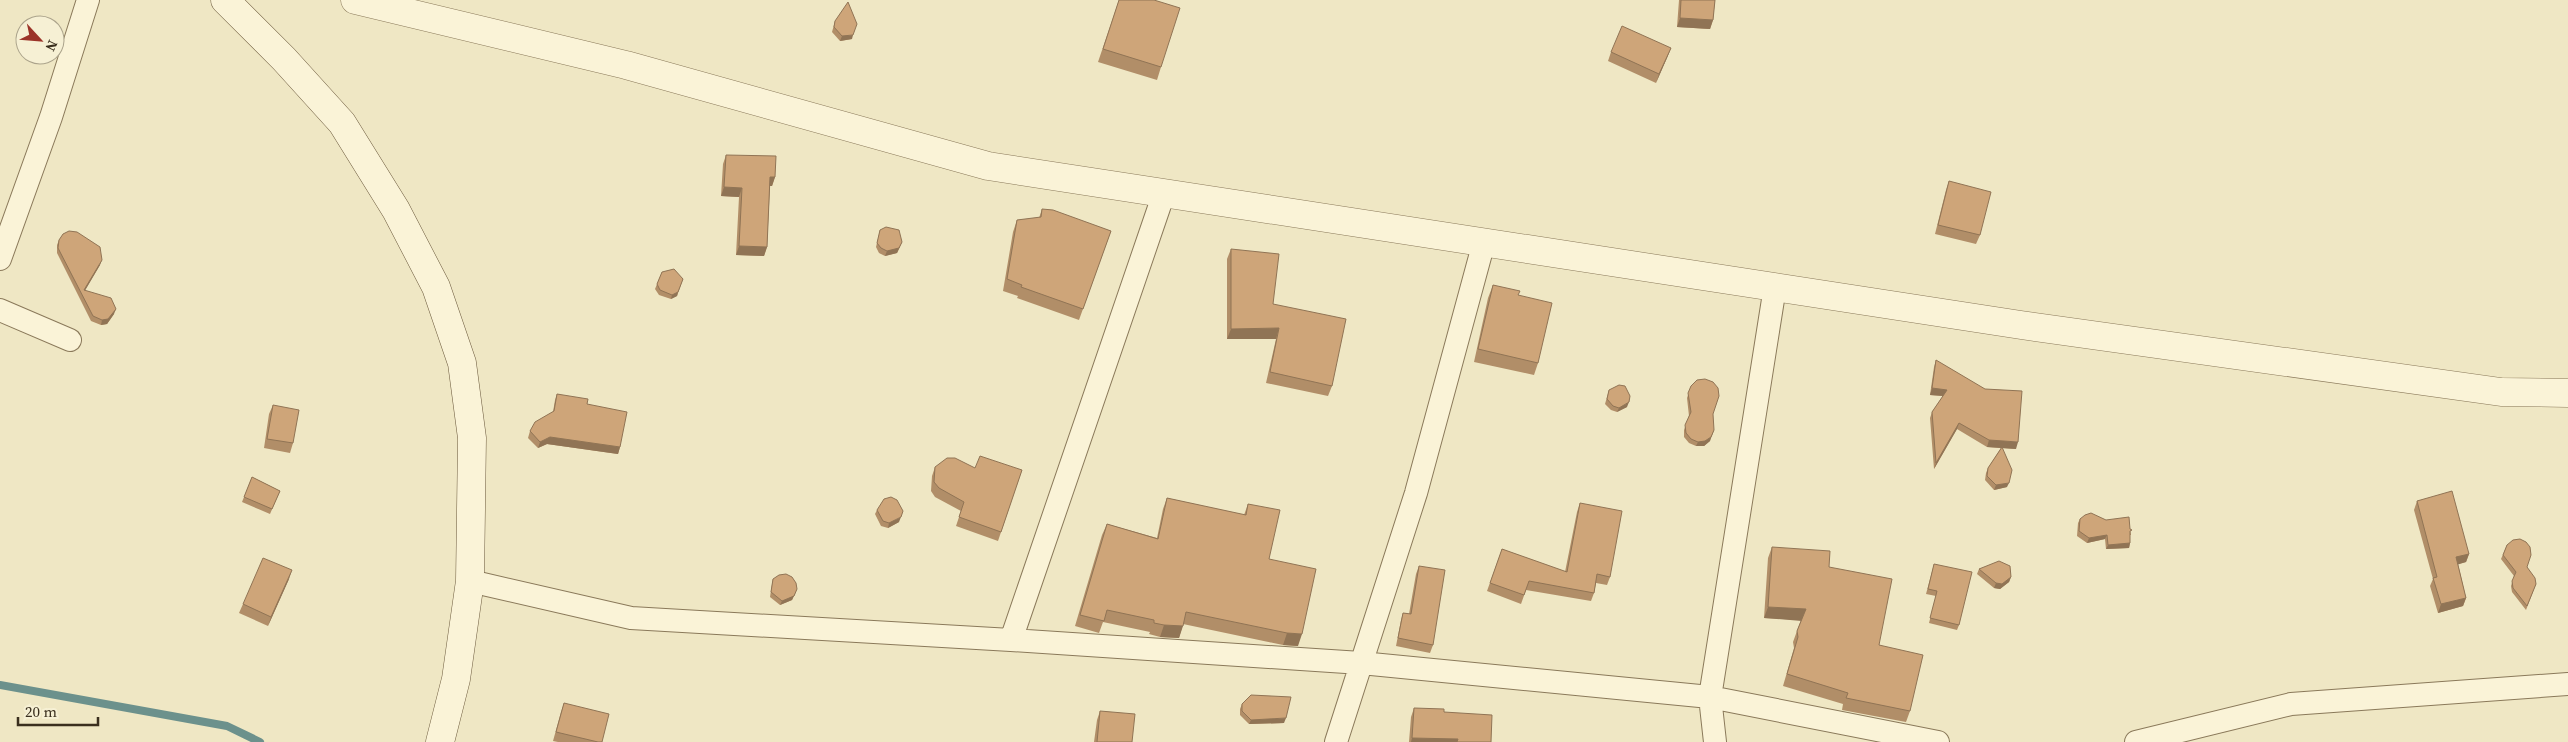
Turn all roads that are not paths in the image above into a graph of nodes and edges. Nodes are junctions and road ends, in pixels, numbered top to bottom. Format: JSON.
{"nodes":[{"id":1,"x":88,"y":0,"type":"edge"},
{"id":2,"x":225,"y":0,"type":"edge"},
{"id":3,"x":355,"y":0,"type":"edge"},
{"id":4,"x":1164,"y":193,"type":"junction"},
{"id":5,"x":1484,"y":242,"type":"junction"},
{"id":6,"x":0,"y":258,"type":"edge"},
{"id":7,"x":1775,"y":287,"type":"junction"},
{"id":8,"x":0,"y":310,"type":"edge"},
{"id":9,"x":70,"y":340,"type":"dead end"},
{"id":10,"x":2568,"y":394,"type":"edge"},
{"id":11,"x":470,"y":581,"type":"junction"},
{"id":12,"x":1011,"y":640,"type":"junction"},
{"id":13,"x":1361,"y":663,"type":"junction"},
{"id":14,"x":2568,"y":684,"type":"edge"},
{"id":15,"x":1710,"y":697,"type":"junction"},
{"id":16,"x":440,"y":742,"type":"edge"},
{"id":17,"x":1336,"y":742,"type":"edge"},
{"id":18,"x":1715,"y":742,"type":"edge"},
{"id":19,"x":1938,"y":742,"type":"edge"},
{"id":20,"x":2136,"y":742,"type":"edge"}],
"edges":[{"from":1,"to":6,"type":"street"},
{"from":2,"to":11,"type":"street"},
{"from":3,"to":4,"type":"street"},
{"from":4,"to":5,"type":"street"},
{"from":4,"to":12,"type":"street"},
{"from":5,"to":7,"type":"street"},
{"from":5,"to":13,"type":"street"},
{"from":7,"to":10,"type":"street"},
{"from":7,"to":15,"type":"street"},
{"from":8,"to":9,"type":"street"},
{"from":11,"to":12,"type":"street"},
{"from":11,"to":16,"type":"street"},
{"from":12,"to":13,"type":"street"},
{"from":13,"to":15,"type":"street"},
{"from":13,"to":17,"type":"street"},
{"from":14,"to":20,"type":"street"},
{"from":15,"to":18,"type":"street"},
{"from":15,"to":19,"type":"street"}]}
